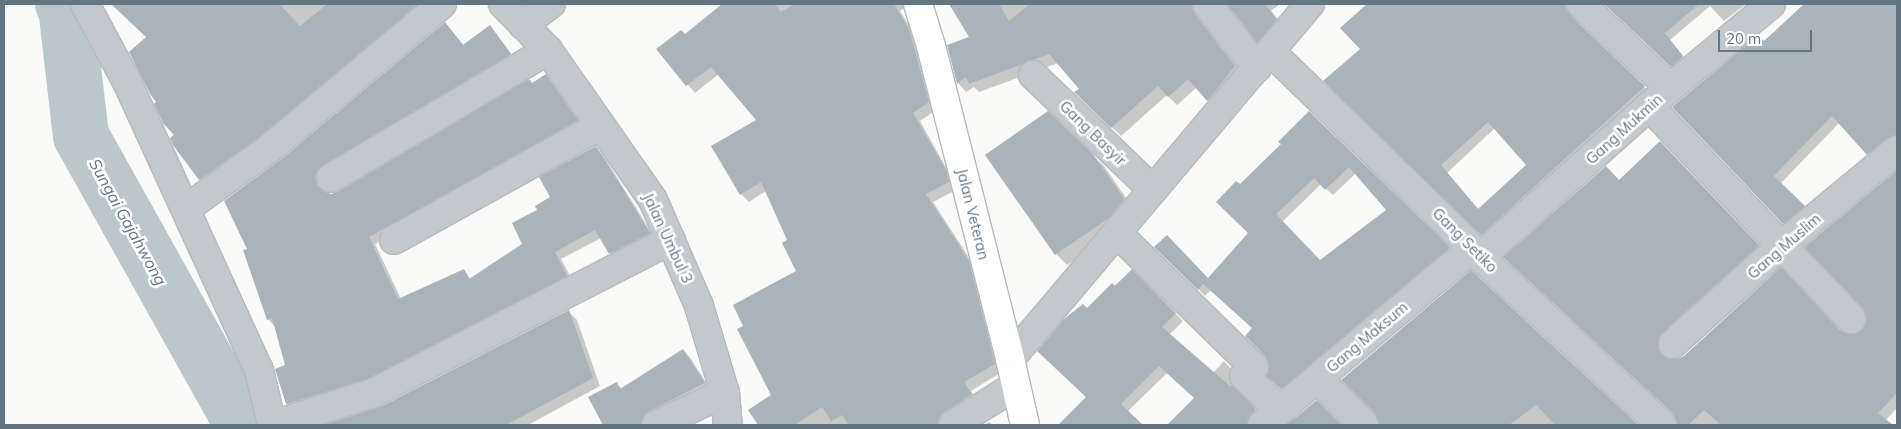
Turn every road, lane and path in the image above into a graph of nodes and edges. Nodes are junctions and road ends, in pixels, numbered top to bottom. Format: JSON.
{"nodes":[{"id":1,"x":85,"y":4,"type":"edge"},
{"id":2,"x":442,"y":4,"type":"edge"},
{"id":3,"x":503,"y":4,"type":"edge"},
{"id":4,"x":551,"y":4,"type":"edge"},
{"id":5,"x":918,"y":4,"type":"edge"},
{"id":6,"x":1207,"y":4,"type":"edge"},
{"id":7,"x":1310,"y":4,"type":"edge"},
{"id":8,"x":1582,"y":4,"type":"edge"},
{"id":9,"x":1771,"y":4,"type":"edge"},
{"id":10,"x":523,"y":25,"type":"junction"},
{"id":11,"x":548,"y":50,"type":"junction"},
{"id":12,"x":1264,"y":60,"type":"junction"},
{"id":13,"x":1032,"y":75,"type":"dead end"},
{"id":14,"x":1670,"y":88,"type":"junction"},
{"id":15,"x":1649,"y":106,"type":"junction"},
{"id":16,"x":600,"y":126,"type":"junction"},
{"id":17,"x":1897,"y":150,"type":"edge"},
{"id":18,"x":331,"y":178,"type":"dead end"},
{"id":19,"x":1153,"y":190,"type":"junction"},
{"id":20,"x":186,"y":209,"type":"junction"},
{"id":21,"x":1117,"y":233,"type":"junction"},
{"id":22,"x":394,"y":240,"type":"dead end"},
{"id":23,"x":671,"y":240,"type":"junction"},
{"id":24,"x":1782,"y":245,"type":"junction"},
{"id":25,"x":1476,"y":253,"type":"junction"},
{"id":26,"x":1851,"y":319,"type":"dead end"},
{"id":27,"x":1673,"y":344,"type":"dead end"},
{"id":28,"x":1010,"y":359,"type":"junction"},
{"id":29,"x":1318,"y":379,"type":"junction"},
{"id":30,"x":1015,"y":386,"type":"junction"},
{"id":31,"x":725,"y":393,"type":"junction"},
{"id":32,"x":1271,"y":418,"type":"edge"},
{"id":33,"x":273,"y":425,"type":"edge"},
{"id":34,"x":656,"y":425,"type":"edge"},
{"id":35,"x":728,"y":425,"type":"edge"},
{"id":36,"x":953,"y":425,"type":"edge"},
{"id":37,"x":1025,"y":425,"type":"edge"},
{"id":38,"x":1364,"y":425,"type":"edge"},
{"id":39,"x":1662,"y":425,"type":"edge"}],
"edges":[{"from":1,"to":20,"type":"street"},
{"from":2,"to":20,"type":"street"},
{"from":3,"to":10,"type":"street","name":"Jalan Umbul 3"},
{"from":4,"to":10,"type":"street"},
{"from":5,"to":28,"type":"main road","name":"Jalan Veteran"},
{"from":6,"to":12,"type":"street","name":"Gang Setiko"},
{"from":7,"to":12,"type":"street"},
{"from":8,"to":14,"type":"street"},
{"from":9,"to":14,"type":"street","name":"Gang Mukmin"},
{"from":10,"to":11,"type":"street","name":"Jalan Umbul 3"},
{"from":11,"to":16,"type":"street","name":"Jalan Umbul 3"},
{"from":11,"to":18,"type":"street"},
{"from":12,"to":19,"type":"street"},
{"from":12,"to":25,"type":"street","name":"Gang Setiko"},
{"from":13,"to":19,"type":"street","name":"Gang Basyir"},
{"from":14,"to":15,"type":"street","name":"Gang Mukmin"},
{"from":15,"to":24,"type":"street"},
{"from":15,"to":25,"type":"street","name":"Gang Mukmin"},
{"from":16,"to":22,"type":"street"},
{"from":16,"to":23,"type":"street","name":"Jalan Umbul 3"},
{"from":17,"to":24,"type":"street","name":"Gang Muslim"},
{"from":19,"to":21,"type":"street"},
{"from":20,"to":33,"type":"street"},
{"from":21,"to":28,"type":"street"},
{"from":21,"to":32,"type":"street"},
{"from":23,"to":31,"type":"street","name":"Jalan Umbul 3"},
{"from":23,"to":33,"type":"street"},
{"from":24,"to":26,"type":"street"},
{"from":24,"to":27,"type":"street","name":"Gang Muslim"},
{"from":25,"to":29,"type":"street","name":"Gang Maksum"},
{"from":25,"to":39,"type":"street","name":"Gang Setiko"},
{"from":28,"to":30,"type":"main road","name":"Jalan Veteran"},
{"from":29,"to":32,"type":"street","name":"Gang Maksum"},
{"from":29,"to":38,"type":"street"},
{"from":30,"to":36,"type":"street"},
{"from":30,"to":37,"type":"main road","name":"Jalan Veteran"},
{"from":31,"to":34,"type":"street"},
{"from":31,"to":35,"type":"street","name":"Jalan Umbul 3"}]}
